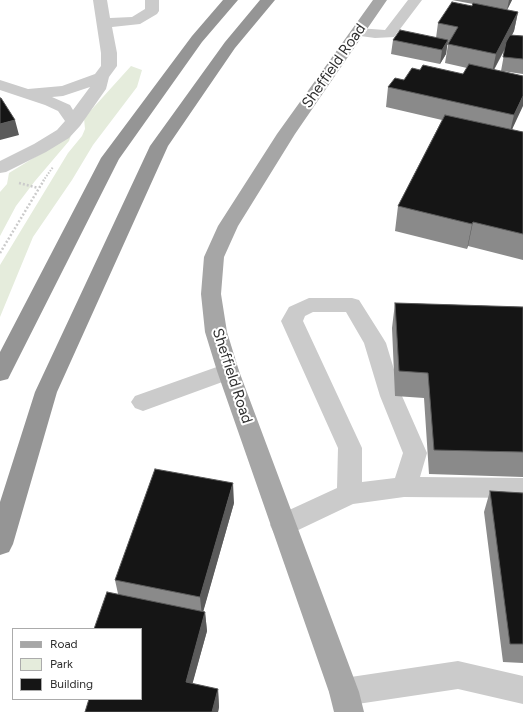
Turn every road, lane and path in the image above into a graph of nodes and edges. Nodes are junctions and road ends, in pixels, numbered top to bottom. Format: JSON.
{"nodes":[{"id":1,"x":100,"y":0,"type":"edge"},
{"id":2,"x":152,"y":0,"type":"edge"},
{"id":3,"x":231,"y":0,"type":"edge"},
{"id":4,"x":268,"y":0,"type":"edge"},
{"id":5,"x":380,"y":0,"type":"edge"},
{"id":6,"x":415,"y":0,"type":"edge"},
{"id":7,"x":104,"y":23,"type":"junction"},
{"id":8,"x":358,"y":32,"type":"junction"},
{"id":9,"x":101,"y":76,"type":"junction"},
{"id":10,"x":0,"y":85,"type":"edge"},
{"id":11,"x":27,"y":94,"type":"junction"},
{"id":12,"x":74,"y":122,"type":"junction"},
{"id":13,"x":55,"y":164,"type":"dead end"},
{"id":14,"x":0,"y":168,"type":"edge"},
{"id":15,"x":0,"y":253,"type":"edge"},
{"id":16,"x":228,"y":371,"type":"junction"},
{"id":17,"x":0,"y":373,"type":"edge"},
{"id":18,"x":143,"y":402,"type":"dead end"},
{"id":19,"x":404,"y":487,"type":"junction"},
{"id":20,"x":523,"y":488,"type":"edge"},
{"id":21,"x":349,"y":494,"type":"junction"},
{"id":22,"x":283,"y":525,"type":"junction"},
{"id":23,"x":0,"y":544,"type":"edge"},
{"id":24,"x":523,"y":690,"type":"edge"},
{"id":25,"x":346,"y":702,"type":"edge"}],
"edges":[{"from":1,"to":7,"type":"street"},
{"from":2,"to":7,"type":"street"},
{"from":3,"to":17,"type":"highway"},
{"from":4,"to":23,"type":"highway"},
{"from":5,"to":8,"type":"main road","name":"Sheffield Road"},
{"from":6,"to":8,"type":"street"},
{"from":7,"to":9,"type":"street"},
{"from":8,"to":16,"type":"main road","name":"Sheffield Road"},
{"from":9,"to":11,"type":"street"},
{"from":9,"to":12,"type":"street"},
{"from":10,"to":11,"type":"street"},
{"from":11,"to":12,"type":"street"},
{"from":12,"to":14,"type":"street"},
{"from":13,"to":15,"type":"path"},
{"from":16,"to":18,"type":"street"},
{"from":16,"to":22,"type":"main road","name":"Sheffield Road"},
{"from":19,"to":20,"type":"street"},
{"from":19,"to":21,"type":"street"},
{"from":19,"to":21,"type":"street"},
{"from":21,"to":22,"type":"street"},
{"from":22,"to":25,"type":"main road","name":"Sheffield Road"},
{"from":24,"to":25,"type":"street"}]}
